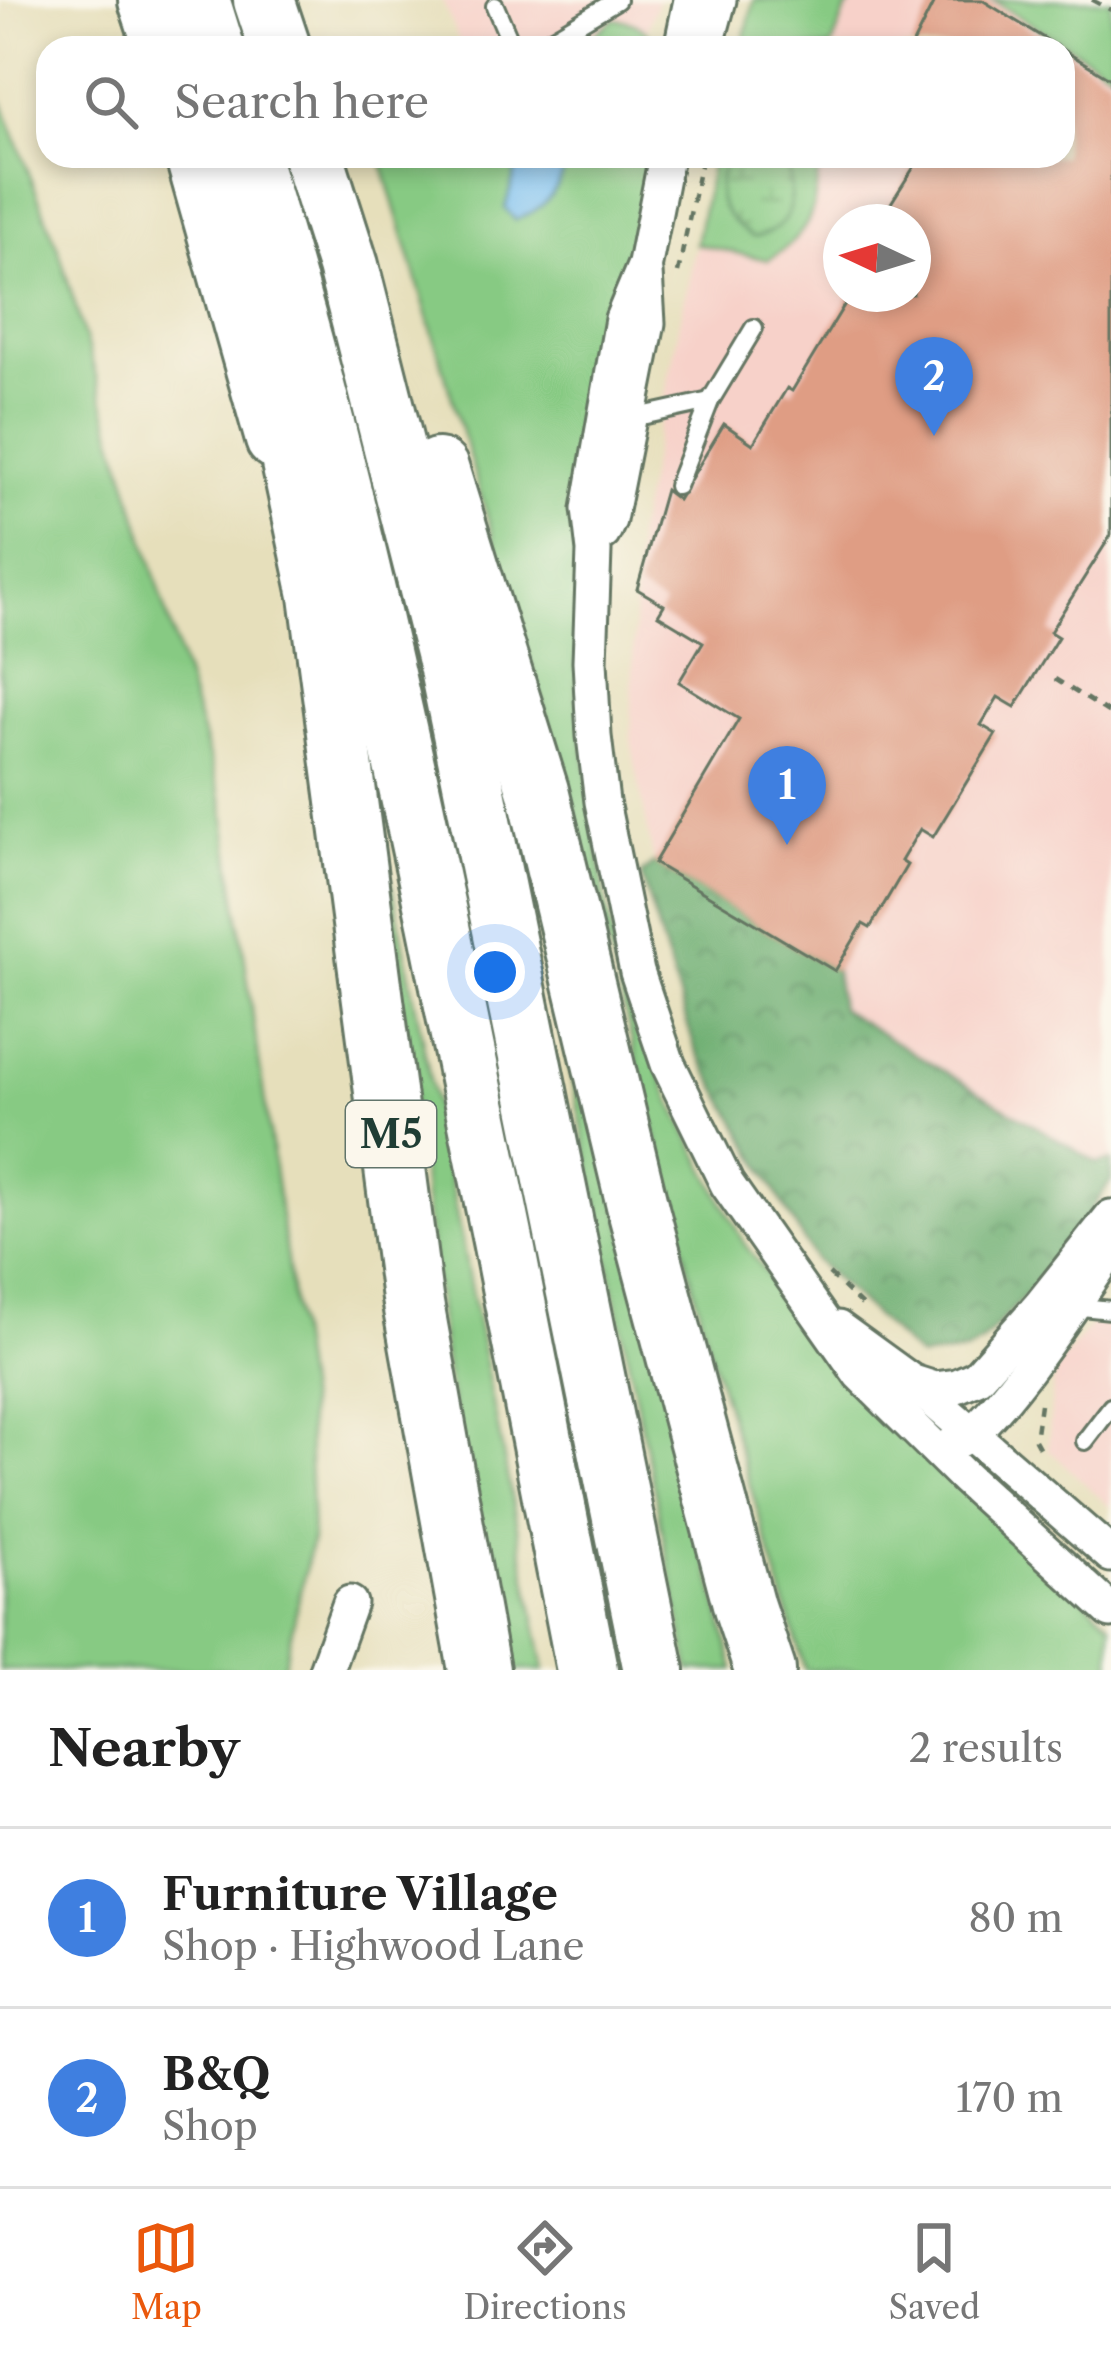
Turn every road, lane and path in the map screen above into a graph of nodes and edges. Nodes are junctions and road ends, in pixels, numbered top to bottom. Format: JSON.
{"nodes":[{"id":1,"x":149,"y":0,"type":"edge"},
{"id":2,"x":197,"y":0,"type":"edge"},
{"id":3,"x":264,"y":0,"type":"edge"},
{"id":4,"x":617,"y":0,"type":"edge"},
{"id":5,"x":678,"y":0,"type":"edge"},
{"id":6,"x":719,"y":0,"type":"edge"},
{"id":7,"x":1092,"y":0,"type":"edge"},
{"id":8,"x":691,"y":1,"type":"edge"},
{"id":9,"x":495,"y":6,"type":"dead end"},
{"id":10,"x":1111,"y":10,"type":"edge"},
{"id":11,"x":161,"y":36,"type":"edge"},
{"id":12,"x":202,"y":36,"type":"edge"},
{"id":13,"x":210,"y":36,"type":"edge"},
{"id":14,"x":276,"y":36,"type":"edge"},
{"id":15,"x":508,"y":36,"type":"edge"},
{"id":16,"x":556,"y":36,"type":"edge"},
{"id":17,"x":684,"y":36,"type":"edge"},
{"id":18,"x":709,"y":36,"type":"edge"},
{"id":19,"x":199,"y":168,"type":"edge"},
{"id":20,"x":230,"y":168,"type":"edge"},
{"id":21,"x":252,"y":168,"type":"edge"},
{"id":22,"x":318,"y":168,"type":"edge"},
{"id":23,"x":664,"y":168,"type":"edge"},
{"id":24,"x":699,"y":168,"type":"edge"},
{"id":25,"x":645,"y":264,"type":"junction"},
{"id":26,"x":348,"y":266,"type":"junction"},
{"id":27,"x":675,"y":283,"type":"dead end"},
{"id":28,"x":754,"y":328,"type":"dead end"},
{"id":29,"x":710,"y":401,"type":"junction"},
{"id":30,"x":630,"y":412,"type":"junction"},
{"id":31,"x":677,"y":486,"type":"dead end"},
{"id":32,"x":595,"y":551,"type":"junction"},
{"id":33,"x":320,"y":595,"type":"junction"},
{"id":34,"x":1054,"y":679,"type":"dead end"},
{"id":35,"x":1111,"y":714,"type":"edge"},
{"id":36,"x":1111,"y":1217,"type":"edge"},
{"id":37,"x":1111,"y":1250,"type":"edge"},
{"id":38,"x":829,"y":1273,"type":"dead end"},
{"id":39,"x":1072,"y":1306,"type":"junction"},
{"id":40,"x":1111,"y":1310,"type":"edge"},
{"id":41,"x":874,"y":1316,"type":"dead end"},
{"id":42,"x":821,"y":1317,"type":"junction"},
{"id":43,"x":911,"y":1381,"type":"junction"},
{"id":44,"x":1013,"y":1385,"type":"junction"},
{"id":45,"x":1111,"y":1407,"type":"edge"},
{"id":46,"x":974,"y":1434,"type":"junction"},
{"id":47,"x":923,"y":1438,"type":"junction"},
{"id":48,"x":1085,"y":1441,"type":"dead end"},
{"id":49,"x":1029,"y":1463,"type":"junction"},
{"id":50,"x":1111,"y":1556,"type":"edge"},
{"id":51,"x":350,"y":1604,"type":"dead end"},
{"id":52,"x":1111,"y":1611,"type":"edge"},
{"id":53,"x":326,"y":1670,"type":"edge"},
{"id":54,"x":479,"y":1670,"type":"edge"},
{"id":55,"x":587,"y":1670,"type":"edge"},
{"id":56,"x":654,"y":1670,"type":"edge"},
{"id":57,"x":765,"y":1670,"type":"edge"}],
"edges":[{"from":1,"to":11,"type":"highway"},
{"from":2,"to":12,"type":"highway"},
{"from":2,"to":13,"type":"highway"},
{"from":3,"to":14,"type":"highway"},
{"from":4,"to":16,"type":"lane"},
{"from":5,"to":8,"type":"lane"},
{"from":6,"to":18,"type":"street"},
{"from":7,"to":10,"type":"path"},
{"from":8,"to":17,"type":"street"},
{"from":9,"to":15,"type":"lane"},
{"from":19,"to":33,"type":"highway","number":"M5"},
{"from":20,"to":33,"type":"highway","number":"M5"},
{"from":21,"to":55,"type":"highway","number":"M5"},
{"from":22,"to":26,"type":"highway"},
{"from":23,"to":25,"type":"street"},
{"from":24,"to":27,"type":"path"},
{"from":25,"to":30,"type":"street"},
{"from":25,"to":32,"type":"street"},
{"from":26,"to":56,"type":"highway"},
{"from":26,"to":57,"type":"highway"},
{"from":28,"to":29,"type":"lane"},
{"from":29,"to":30,"type":"lane"},
{"from":29,"to":31,"type":"lane"},
{"from":30,"to":32,"type":"street"},
{"from":32,"to":42,"type":"street"},
{"from":33,"to":54,"type":"highway","number":"M5"},
{"from":34,"to":35,"type":"path"},
{"from":36,"to":43,"type":"street"},
{"from":37,"to":39,"type":"street"},
{"from":38,"to":41,"type":"path"},
{"from":39,"to":40,"type":"lane"},
{"from":39,"to":44,"type":"street"},
{"from":42,"to":43,"type":"street"},
{"from":42,"to":47,"type":"street"},
{"from":43,"to":46,"type":"street"},
{"from":44,"to":46,"type":"street"},
{"from":44,"to":49,"type":"street"},
{"from":44,"to":49,"type":"path"},
{"from":45,"to":48,"type":"lane"},
{"from":46,"to":47,"type":"street"},
{"from":46,"to":49,"type":"street"},
{"from":47,"to":52,"type":"street"},
{"from":49,"to":50,"type":"street"},
{"from":51,"to":53,"type":"street"}]}
